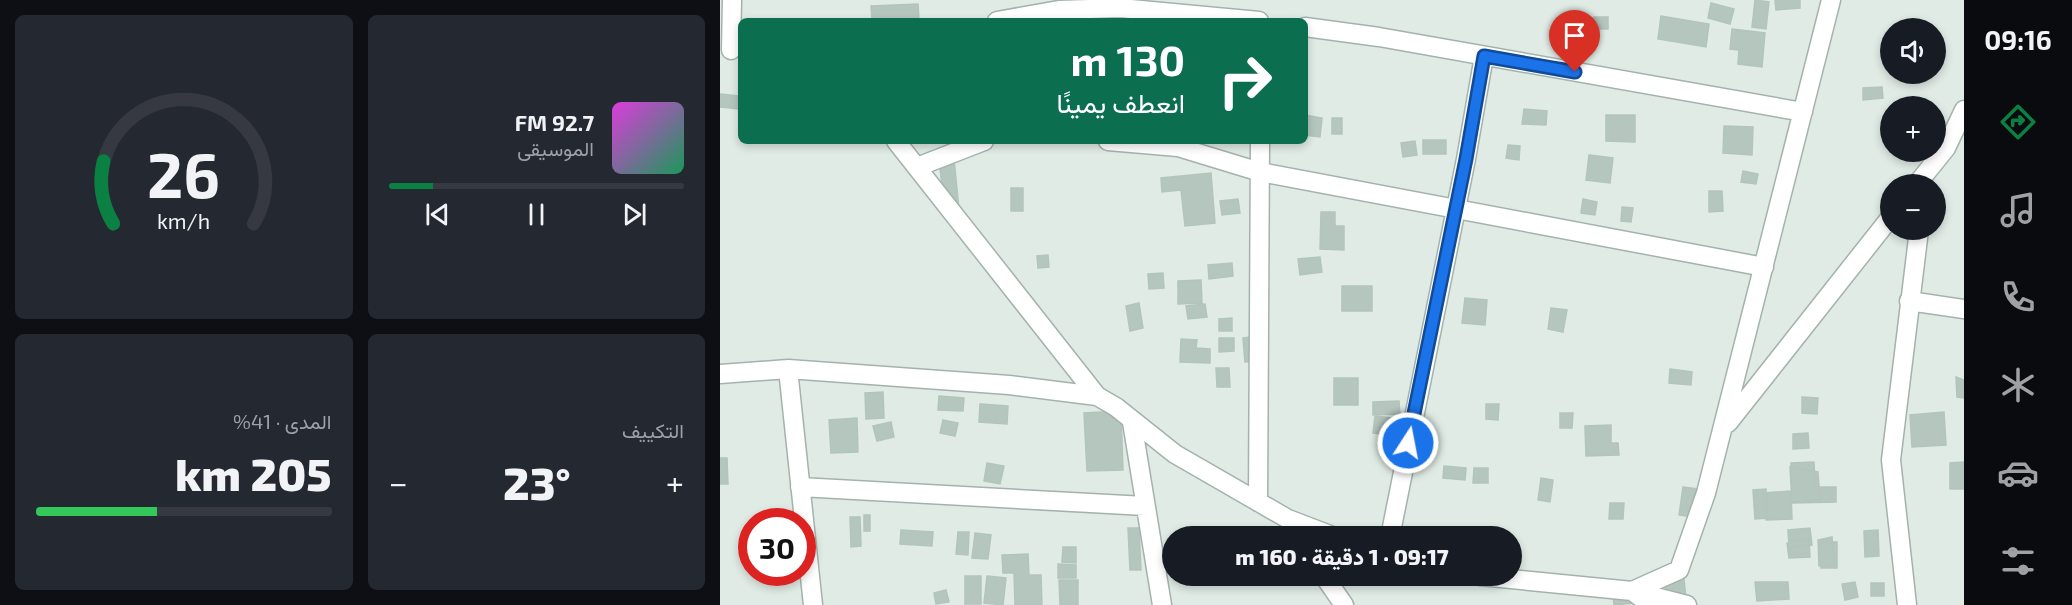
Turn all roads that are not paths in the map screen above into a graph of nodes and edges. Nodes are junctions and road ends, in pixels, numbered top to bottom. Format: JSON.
{"nodes":[{"id":1,"x":732,"y":0,"type":"edge"},
{"id":2,"x":1830,"y":0,"type":"edge"},
{"id":3,"x":1059,"y":5,"type":"edge"},
{"id":4,"x":1009,"y":18,"type":"edge"},
{"id":5,"x":1227,"y":18,"type":"edge"},
{"id":6,"x":1308,"y":27,"type":"edge"},
{"id":7,"x":731,"y":50,"type":"edge"},
{"id":8,"x":1484,"y":56,"type":"junction"},
{"id":9,"x":1964,"y":110,"type":"edge"},
{"id":10,"x":1803,"y":112,"type":"junction"},
{"id":11,"x":898,"y":144,"type":"edge"},
{"id":12,"x":976,"y":144,"type":"edge"},
{"id":13,"x":1143,"y":144,"type":"edge"},
{"id":14,"x":1260,"y":144,"type":"edge"},
{"id":15,"x":1946,"y":148,"type":"edge"},
{"id":16,"x":1935,"y":162,"type":"edge"},
{"id":17,"x":917,"y":167,"type":"junction"},
{"id":18,"x":1260,"y":172,"type":"junction"},
{"id":19,"x":1925,"y":174,"type":"edge"},
{"id":20,"x":1455,"y":209,"type":"junction"},
{"id":21,"x":1880,"y":231,"type":"edge"},
{"id":22,"x":1918,"y":240,"type":"edge"},
{"id":23,"x":1764,"y":267,"type":"junction"},
{"id":24,"x":1909,"y":301,"type":"junction"},
{"id":25,"x":1964,"y":309,"type":"edge"},
{"id":26,"x":788,"y":369,"type":"junction"},
{"id":27,"x":720,"y":375,"type":"edge"},
{"id":28,"x":1097,"y":396,"type":"junction"},
{"id":29,"x":1132,"y":422,"type":"junction"},
{"id":30,"x":1724,"y":429,"type":"junction"},
{"id":31,"x":800,"y":487,"type":"junction"},
{"id":32,"x":1258,"y":502,"type":"junction"},
{"id":33,"x":1145,"y":506,"type":"junction"},
{"id":34,"x":1288,"y":519,"type":"junction"},
{"id":35,"x":1292,"y":526,"type":"edge"},
{"id":36,"x":1306,"y":526,"type":"edge"},
{"id":37,"x":1392,"y":526,"type":"edge"},
{"id":38,"x":1522,"y":580,"type":"edge"},
{"id":39,"x":1331,"y":586,"type":"edge"},
{"id":40,"x":1632,"y":591,"type":"junction"},
{"id":41,"x":813,"y":605,"type":"edge"},
{"id":42,"x":1162,"y":605,"type":"edge"},
{"id":43,"x":1344,"y":605,"type":"edge"},
{"id":44,"x":1651,"y":605,"type":"edge"},
{"id":45,"x":1687,"y":605,"type":"edge"},
{"id":46,"x":1907,"y":605,"type":"edge"}],
"edges":[{"from":1,"to":7,"type":"street"},
{"from":2,"to":10,"type":"street"},
{"from":3,"to":4,"type":"street"},
{"from":3,"to":5,"type":"street"},
{"from":6,"to":8,"type":"street"},
{"from":8,"to":10,"type":"street"},
{"from":8,"to":20,"type":"street"},
{"from":9,"to":15,"type":"street"},
{"from":10,"to":23,"type":"street"},
{"from":11,"to":17,"type":"street"},
{"from":12,"to":17,"type":"street"},
{"from":13,"to":18,"type":"street"},
{"from":14,"to":18,"type":"street"},
{"from":16,"to":19,"type":"street"},
{"from":17,"to":28,"type":"street"},
{"from":18,"to":20,"type":"street"},
{"from":18,"to":32,"type":"street"},
{"from":20,"to":23,"type":"street"},
{"from":20,"to":37,"type":"street"},
{"from":21,"to":30,"type":"street"},
{"from":22,"to":24,"type":"street"},
{"from":23,"to":30,"type":"street"},
{"from":24,"to":25,"type":"street"},
{"from":24,"to":46,"type":"street"},
{"from":26,"to":27,"type":"street"},
{"from":26,"to":28,"type":"street"},
{"from":26,"to":31,"type":"street"},
{"from":28,"to":29,"type":"street"},
{"from":29,"to":32,"type":"street"},
{"from":29,"to":33,"type":"street"},
{"from":30,"to":40,"type":"street"},
{"from":31,"to":33,"type":"street"},
{"from":31,"to":41,"type":"street"},
{"from":32,"to":34,"type":"street"},
{"from":33,"to":42,"type":"street"},
{"from":34,"to":35,"type":"street"},
{"from":34,"to":36,"type":"street"},
{"from":38,"to":40,"type":"street"},
{"from":39,"to":43,"type":"street"},
{"from":40,"to":44,"type":"street"},
{"from":40,"to":45,"type":"street"}]}
